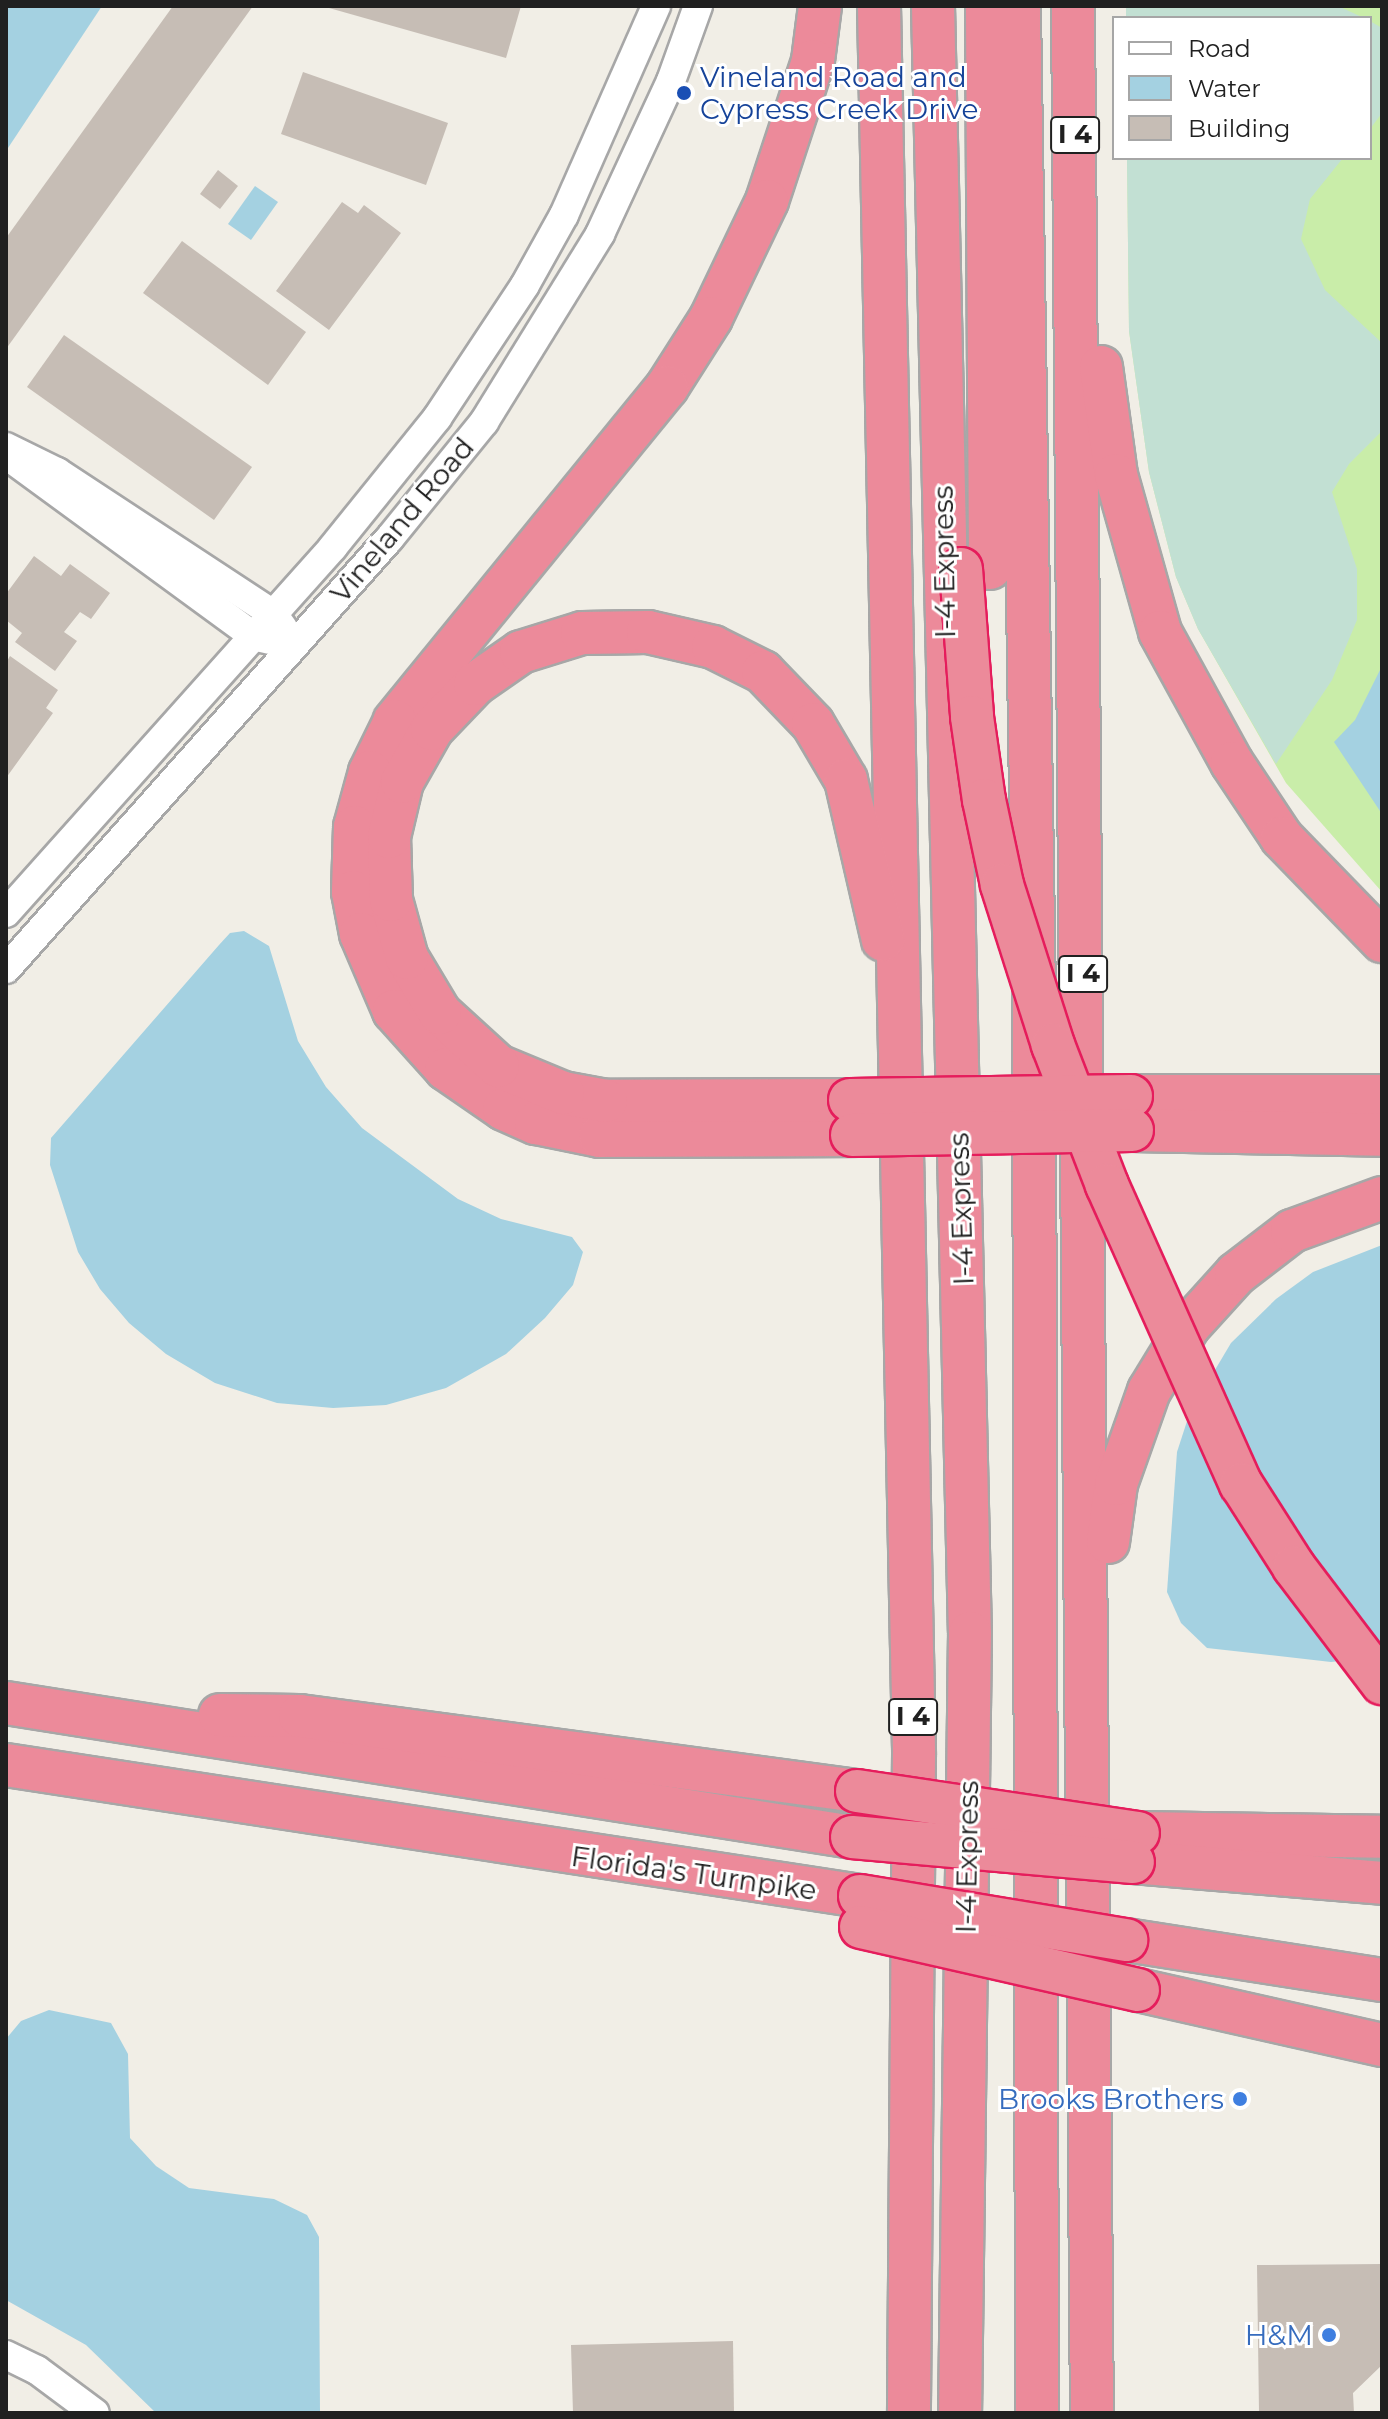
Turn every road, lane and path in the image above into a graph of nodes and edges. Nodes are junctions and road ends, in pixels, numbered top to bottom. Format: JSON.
{"nodes":[{"id":1,"x":656,"y":6,"type":"edge"},
{"id":2,"x":698,"y":6,"type":"edge"},
{"id":3,"x":820,"y":6,"type":"edge"},
{"id":4,"x":879,"y":6,"type":"edge"},
{"id":5,"x":933,"y":6,"type":"edge"},
{"id":6,"x":959,"y":6,"type":"edge"},
{"id":7,"x":987,"y":6,"type":"edge"},
{"id":8,"x":1019,"y":6,"type":"edge"},
{"id":9,"x":1073,"y":6,"type":"edge"},
{"id":10,"x":602,"y":138,"type":"junction"},
{"id":11,"x":639,"y":154,"type":"junction"},
{"id":12,"x":1078,"y":263,"type":"junction"},
{"id":13,"x":6,"y":447,"type":"edge"},
{"id":14,"x":6,"y":454,"type":"edge"},
{"id":15,"x":976,"y":568,"type":"junction"},
{"id":16,"x":273,"y":614,"type":"junction"},
{"id":17,"x":253,"y":636,"type":"junction"},
{"id":18,"x":294,"y":645,"type":"junction"},
{"id":19,"x":6,"y":913,"type":"edge"},
{"id":20,"x":1382,"y":941,"type":"edge"},
{"id":21,"x":9,"y":960,"type":"edge"},
{"id":22,"x":899,"y":983,"type":"junction"},
{"id":23,"x":1382,"y":1096,"type":"edge"},
{"id":24,"x":1131,"y":1113,"type":"junction"},
{"id":25,"x":851,"y":1118,"type":"junction"},
{"id":26,"x":1382,"y":1135,"type":"edge"},
{"id":27,"x":1382,"y":1198,"type":"edge"},
{"id":28,"x":1382,"y":1645,"type":"edge"},
{"id":29,"x":1382,"y":1683,"type":"edge"},
{"id":30,"x":1087,"y":1686,"type":"junction"},
{"id":31,"x":6,"y":1703,"type":"edge"},
{"id":32,"x":67,"y":1713,"type":"junction"},
{"id":33,"x":6,"y":1765,"type":"edge"},
{"id":34,"x":1382,"y":1837,"type":"edge"},
{"id":35,"x":1135,"y":1848,"type":"junction"},
{"id":36,"x":1382,"y":1883,"type":"edge"},
{"id":37,"x":860,"y":1912,"type":"junction"},
{"id":38,"x":1382,"y":1980,"type":"edge"},
{"id":39,"x":1382,"y":2045,"type":"edge"},
{"id":40,"x":1036,"y":2260,"type":"junction"},
{"id":41,"x":6,"y":2355,"type":"edge"},
{"id":42,"x":95,"y":2413,"type":"edge"},
{"id":43,"x":909,"y":2413,"type":"edge"},
{"id":44,"x":960,"y":2413,"type":"edge"},
{"id":45,"x":1019,"y":2413,"type":"edge"},
{"id":46,"x":1037,"y":2413,"type":"edge"},
{"id":47,"x":1092,"y":2413,"type":"edge"}],
"edges":[{"from":1,"to":10,"type":"street","name":"Vineland Road"},
{"from":2,"to":11,"type":"street","name":"Vineland Road"},
{"from":3,"to":25,"type":"highway"},
{"from":4,"to":22,"type":"highway","number":"I 4"},
{"from":5,"to":44,"type":"highway","name":"I-4 Express"},
{"from":6,"to":15,"type":"highway"},
{"from":7,"to":15,"type":"highway"},
{"from":8,"to":40,"type":"highway"},
{"from":9,"to":12,"type":"highway","number":"I 4"},
{"from":10,"to":11,"type":"street"},
{"from":10,"to":16,"type":"street","name":"Vineland Road"},
{"from":11,"to":18,"type":"street","name":"Vineland Road"},
{"from":12,"to":20,"type":"highway"},
{"from":12,"to":30,"type":"highway","number":"I 4"},
{"from":13,"to":16,"type":"street"},
{"from":14,"to":17,"type":"street"},
{"from":15,"to":28,"type":"highway","bridge":true},
{"from":15,"to":29,"type":"highway","bridge":true},
{"from":16,"to":17,"type":"street","name":"Vineland Road"},
{"from":16,"to":18,"type":"street"},
{"from":17,"to":18,"type":"street"},
{"from":17,"to":19,"type":"street","name":"Vineland Road"},
{"from":18,"to":21,"type":"street","name":"Vineland Road"},
{"from":22,"to":25,"type":"highway"},
{"from":22,"to":43,"type":"highway","number":"I 4"},
{"from":23,"to":24,"type":"highway"},
{"from":24,"to":25,"type":"highway","bridge":true},
{"from":24,"to":26,"type":"highway"},
{"from":27,"to":30,"type":"highway"},
{"from":30,"to":47,"type":"highway","number":"I 4"},
{"from":31,"to":32,"type":"highway","name":"Florida's Turnpike"},
{"from":32,"to":35,"type":"highway","name":"Florida's Turnpike","bridge":true},
{"from":32,"to":35,"type":"highway","bridge":true},
{"from":33,"to":37,"type":"highway","name":"Florida's Turnpike"},
{"from":34,"to":35,"type":"highway"},
{"from":35,"to":36,"type":"highway","name":"Florida's Turnpike"},
{"from":37,"to":38,"type":"highway","name":"Florida's Turnpike","bridge":true},
{"from":37,"to":39,"type":"highway","bridge":true},
{"from":40,"to":45,"type":"highway"},
{"from":40,"to":46,"type":"highway"},
{"from":41,"to":42,"type":"street"}]}
